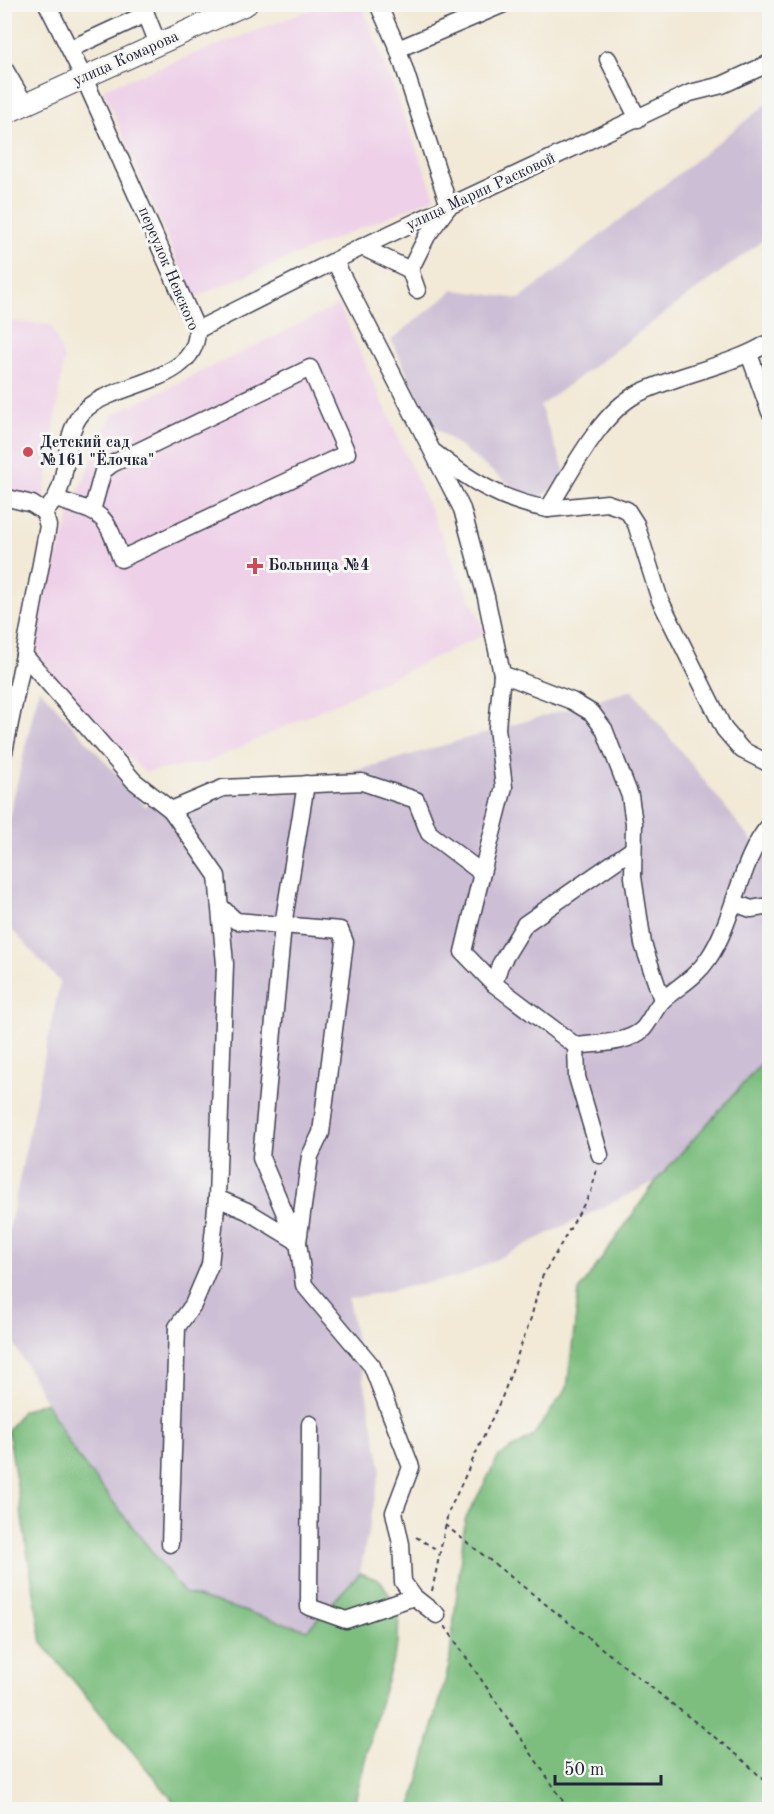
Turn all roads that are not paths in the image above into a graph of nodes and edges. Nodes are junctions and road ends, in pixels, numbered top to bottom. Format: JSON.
{"nodes":[{"id":1,"x":47,"y":4,"type":"edge"},
{"id":2,"x":247,"y":4,"type":"edge"},
{"id":3,"x":378,"y":4,"type":"edge"},
{"id":4,"x":504,"y":4,"type":"edge"},
{"id":5,"x":144,"y":9,"type":"edge"},
{"id":6,"x":158,"y":44,"type":"junction"},
{"id":7,"x":70,"y":49,"type":"junction"},
{"id":8,"x":398,"y":49,"type":"junction"},
{"id":9,"x":608,"y":59,"type":"dead end"},
{"id":10,"x":770,"y":63,"type":"edge"},
{"id":11,"x":4,"y":68,"type":"edge"},
{"id":12,"x":84,"y":78,"type":"junction"},
{"id":13,"x":25,"y":104,"type":"junction"},
{"id":14,"x":4,"y":114,"type":"edge"},
{"id":15,"x":638,"y":119,"type":"junction"},
{"id":16,"x":449,"y":206,"type":"junction"},
{"id":17,"x":362,"y":247,"type":"junction"},
{"id":18,"x":335,"y":262,"type":"junction"},
{"id":19,"x":410,"y":270,"type":"junction"},
{"id":20,"x":417,"y":290,"type":"dead end"},
{"id":21,"x":197,"y":330,"type":"junction"},
{"id":22,"x":770,"y":342,"type":"edge"},
{"id":23,"x":749,"y":354,"type":"junction"},
{"id":24,"x":770,"y":412,"type":"edge"},
{"id":25,"x":430,"y":448,"type":"junction"},
{"id":26,"x":4,"y":497,"type":"edge"},
{"id":27,"x":56,"y":499,"type":"junction"},
{"id":28,"x":548,"y":509,"type":"junction"},
{"id":29,"x":44,"y":512,"type":"junction"},
{"id":30,"x":92,"y":512,"type":"junction"},
{"id":31,"x":24,"y":655,"type":"junction"},
{"id":32,"x":502,"y":674,"type":"junction"},
{"id":33,"x":4,"y":752,"type":"edge"},
{"id":34,"x":770,"y":764,"type":"edge"},
{"id":35,"x":306,"y":784,"type":"junction"},
{"id":36,"x":171,"y":810,"type":"junction"},
{"id":37,"x":770,"y":825,"type":"edge"},
{"id":38,"x":633,"y":849,"type":"junction"},
{"id":39,"x":482,"y":873,"type":"junction"},
{"id":40,"x":735,"y":903,"type":"junction"},
{"id":41,"x":770,"y":906,"type":"edge"},
{"id":42,"x":221,"y":907,"type":"junction"},
{"id":43,"x":283,"y":925,"type":"junction"},
{"id":44,"x":494,"y":984,"type":"junction"},
{"id":45,"x":662,"y":1000,"type":"junction"},
{"id":46,"x":576,"y":1046,"type":"junction"},
{"id":47,"x":600,"y":1155,"type":"road end"},
{"id":48,"x":218,"y":1198,"type":"junction"},
{"id":49,"x":298,"y":1242,"type":"junction"},
{"id":50,"x":309,"y":1424,"type":"dead end"},
{"id":51,"x":170,"y":1544,"type":"dead end"},
{"id":52,"x":414,"y":1597,"type":"junction"},
{"id":53,"x":437,"y":1615,"type":"road end"}],
"edges":[{"from":1,"to":7,"type":"street","name":"переулок Невского"},
{"from":2,"to":6,"type":"main road","name":"улица Комарова"},
{"from":3,"to":8,"type":"street"},
{"from":4,"to":8,"type":"street"},
{"from":5,"to":6,"type":"street"},
{"from":5,"to":7,"type":"street"},
{"from":6,"to":12,"type":"main road","name":"улица Комарова"},
{"from":7,"to":12,"type":"street","name":"переулок Невского"},
{"from":8,"to":16,"type":"street"},
{"from":9,"to":15,"type":"street"},
{"from":10,"to":15,"type":"street","name":"улица Марии Расковой"},
{"from":11,"to":13,"type":"street"},
{"from":12,"to":13,"type":"main road","name":"улица Комарова"},
{"from":12,"to":21,"type":"street","name":"переулок Невского"},
{"from":13,"to":14,"type":"main road","name":"улица Комарова"},
{"from":15,"to":16,"type":"street","name":"улица Марии Расковой"},
{"from":16,"to":17,"type":"street","name":"улица Марии Расковой"},
{"from":16,"to":19,"type":"street"},
{"from":17,"to":18,"type":"street","name":"улица Марии Расковой"},
{"from":17,"to":19,"type":"street"},
{"from":18,"to":21,"type":"street","name":"улица Марии Расковой"},
{"from":18,"to":25,"type":"street"},
{"from":19,"to":20,"type":"street"},
{"from":21,"to":27,"type":"street","name":"переулок Невского"},
{"from":22,"to":23,"type":"street"},
{"from":23,"to":24,"type":"street"},
{"from":23,"to":28,"type":"street"},
{"from":25,"to":28,"type":"street"},
{"from":25,"to":32,"type":"street"},
{"from":26,"to":29,"type":"street"},
{"from":27,"to":29,"type":"street","name":"переулок Невского"},
{"from":27,"to":30,"type":"street"},
{"from":28,"to":34,"type":"street"},
{"from":29,"to":31,"type":"street"},
{"from":30,"to":30,"type":"street"},
{"from":31,"to":33,"type":"street"},
{"from":31,"to":36,"type":"street"},
{"from":32,"to":38,"type":"street"},
{"from":32,"to":39,"type":"street"},
{"from":35,"to":36,"type":"street"},
{"from":35,"to":39,"type":"street"},
{"from":35,"to":43,"type":"street"},
{"from":36,"to":42,"type":"street"},
{"from":37,"to":40,"type":"street"},
{"from":38,"to":44,"type":"street"},
{"from":38,"to":45,"type":"street"},
{"from":39,"to":44,"type":"street"},
{"from":40,"to":41,"type":"street"},
{"from":40,"to":45,"type":"street"},
{"from":42,"to":43,"type":"street"},
{"from":42,"to":48,"type":"street"},
{"from":43,"to":49,"type":"street"},
{"from":43,"to":49,"type":"street"},
{"from":44,"to":46,"type":"street"},
{"from":45,"to":46,"type":"street"},
{"from":46,"to":47,"type":"street"},
{"from":48,"to":49,"type":"street"},
{"from":48,"to":51,"type":"street"},
{"from":49,"to":52,"type":"street"},
{"from":50,"to":52,"type":"street"},
{"from":52,"to":53,"type":"street"}]}
